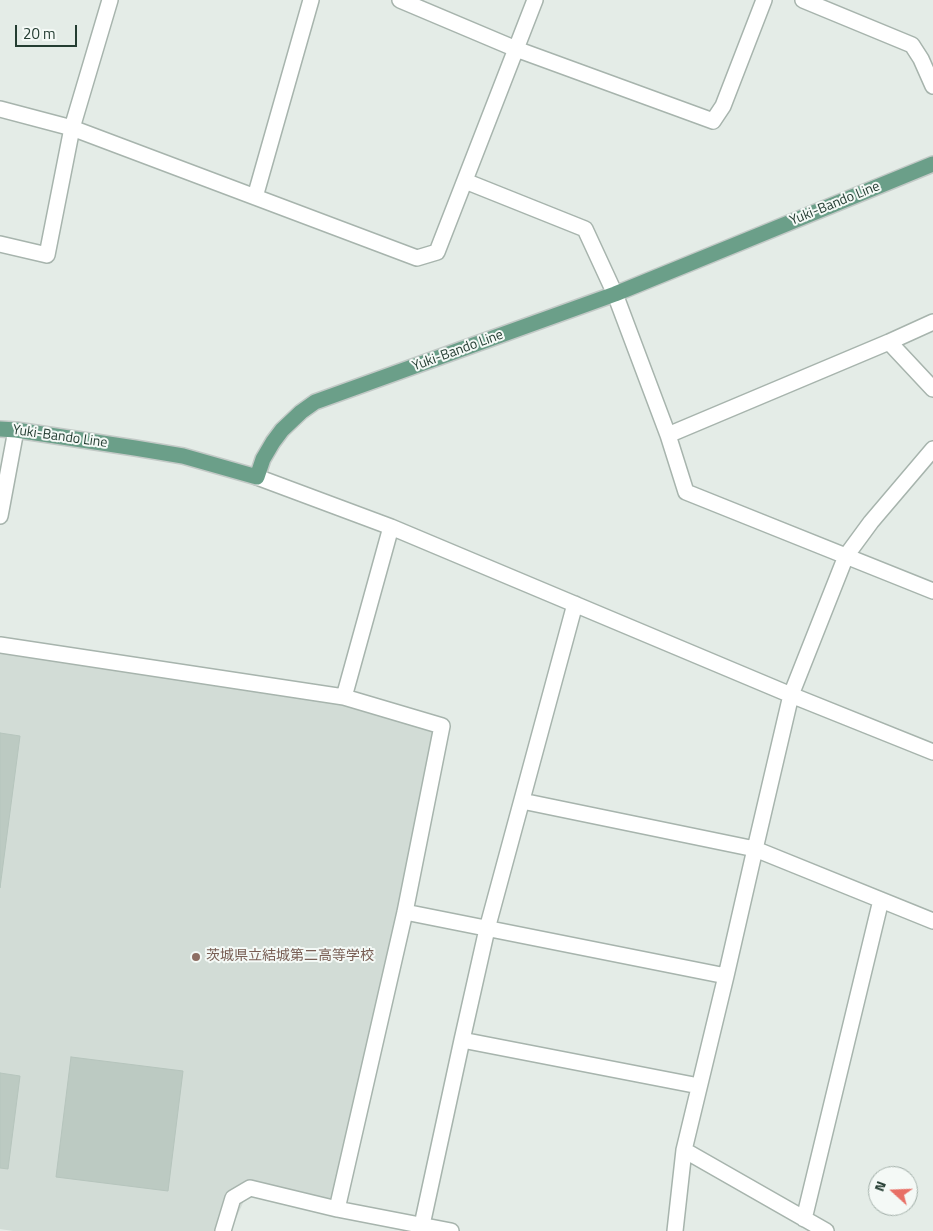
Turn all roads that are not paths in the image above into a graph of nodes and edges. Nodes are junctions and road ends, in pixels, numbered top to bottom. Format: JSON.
{"nodes":[{"id":1,"x":110,"y":0,"type":"edge"},
{"id":2,"x":311,"y":0,"type":"edge"},
{"id":3,"x":400,"y":0,"type":"edge"},
{"id":4,"x":535,"y":0,"type":"edge"},
{"id":5,"x":764,"y":0,"type":"edge"},
{"id":6,"x":803,"y":0,"type":"edge"},
{"id":7,"x":516,"y":49,"type":"junction"},
{"id":8,"x":933,"y":86,"type":"edge"},
{"id":9,"x":0,"y":108,"type":"edge"},
{"id":10,"x":72,"y":128,"type":"junction"},
{"id":11,"x":933,"y":164,"type":"edge"},
{"id":12,"x":465,"y":181,"type":"junction"},
{"id":13,"x":255,"y":196,"type":"junction"},
{"id":14,"x":0,"y":244,"type":"edge"},
{"id":15,"x":615,"y":294,"type":"junction"},
{"id":16,"x":933,"y":322,"type":"edge"},
{"id":17,"x":889,"y":342,"type":"junction"},
{"id":18,"x":933,"y":389,"type":"edge"},
{"id":19,"x":0,"y":429,"type":"edge"},
{"id":20,"x":16,"y":430,"type":"junction"},
{"id":21,"x":668,"y":435,"type":"junction"},
{"id":22,"x":933,"y":449,"type":"edge"},
{"id":23,"x":257,"y":477,"type":"junction"},
{"id":24,"x":0,"y":516,"type":"edge"},
{"id":25,"x":391,"y":527,"type":"junction"},
{"id":26,"x":846,"y":556,"type":"junction"},
{"id":27,"x":933,"y":591,"type":"edge"},
{"id":28,"x":575,"y":604,"type":"junction"},
{"id":29,"x":0,"y":645,"type":"edge"},
{"id":30,"x":792,"y":694,"type":"junction"},
{"id":31,"x":344,"y":697,"type":"junction"},
{"id":32,"x":933,"y":752,"type":"edge"},
{"id":33,"x":522,"y":801,"type":"junction"},
{"id":34,"x":755,"y":849,"type":"junction"},
{"id":35,"x":881,"y":900,"type":"junction"},
{"id":36,"x":405,"y":912,"type":"junction"},
{"id":37,"x":933,"y":921,"type":"edge"},
{"id":38,"x":487,"y":929,"type":"junction"},
{"id":39,"x":726,"y":976,"type":"junction"},
{"id":40,"x":462,"y":1040,"type":"junction"},
{"id":41,"x":699,"y":1086,"type":"junction"},
{"id":42,"x":684,"y":1150,"type":"junction"},
{"id":43,"x":337,"y":1209,"type":"junction"},
{"id":44,"x":804,"y":1219,"type":"junction"},
{"id":45,"x":422,"y":1226,"type":"junction"},
{"id":46,"x":224,"y":1231,"type":"edge"},
{"id":47,"x":451,"y":1231,"type":"edge"},
{"id":48,"x":675,"y":1231,"type":"edge"},
{"id":49,"x":826,"y":1231,"type":"edge"}],
"edges":[{"from":1,"to":10,"type":"street"},
{"from":2,"to":13,"type":"street"},
{"from":3,"to":7,"type":"street"},
{"from":4,"to":7,"type":"street"},
{"from":5,"to":7,"type":"street"},
{"from":6,"to":8,"type":"street"},
{"from":7,"to":12,"type":"street"},
{"from":9,"to":10,"type":"street"},
{"from":10,"to":13,"type":"street"},
{"from":10,"to":14,"type":"street"},
{"from":11,"to":15,"type":"main road","name":"Yuki-Bando Line"},
{"from":12,"to":13,"type":"street"},
{"from":12,"to":15,"type":"street"},
{"from":15,"to":21,"type":"street"},
{"from":15,"to":23,"type":"main road","name":"Yuki-Bando Line"},
{"from":16,"to":17,"type":"street"},
{"from":17,"to":18,"type":"street"},
{"from":17,"to":21,"type":"street"},
{"from":19,"to":20,"type":"main road","name":"Yuki-Bando Line"},
{"from":20,"to":23,"type":"main road","name":"Yuki-Bando Line"},
{"from":20,"to":24,"type":"street"},
{"from":21,"to":26,"type":"street"},
{"from":22,"to":26,"type":"street"},
{"from":23,"to":25,"type":"street"},
{"from":25,"to":28,"type":"street"},
{"from":25,"to":31,"type":"street"},
{"from":26,"to":27,"type":"street"},
{"from":26,"to":30,"type":"street"},
{"from":28,"to":30,"type":"street"},
{"from":28,"to":33,"type":"street"},
{"from":29,"to":31,"type":"street"},
{"from":30,"to":32,"type":"street"},
{"from":30,"to":34,"type":"street"},
{"from":31,"to":36,"type":"street"},
{"from":33,"to":34,"type":"street"},
{"from":33,"to":38,"type":"street"},
{"from":34,"to":35,"type":"street"},
{"from":34,"to":39,"type":"street"},
{"from":35,"to":37,"type":"street"},
{"from":35,"to":44,"type":"street"},
{"from":36,"to":38,"type":"street"},
{"from":36,"to":43,"type":"street"},
{"from":38,"to":39,"type":"street"},
{"from":38,"to":40,"type":"street"},
{"from":39,"to":41,"type":"street"},
{"from":40,"to":41,"type":"street"},
{"from":40,"to":45,"type":"street"},
{"from":41,"to":42,"type":"street"},
{"from":42,"to":44,"type":"street"},
{"from":42,"to":48,"type":"street"},
{"from":43,"to":45,"type":"street"},
{"from":43,"to":46,"type":"street"},
{"from":44,"to":49,"type":"street"},
{"from":45,"to":47,"type":"street"}]}
